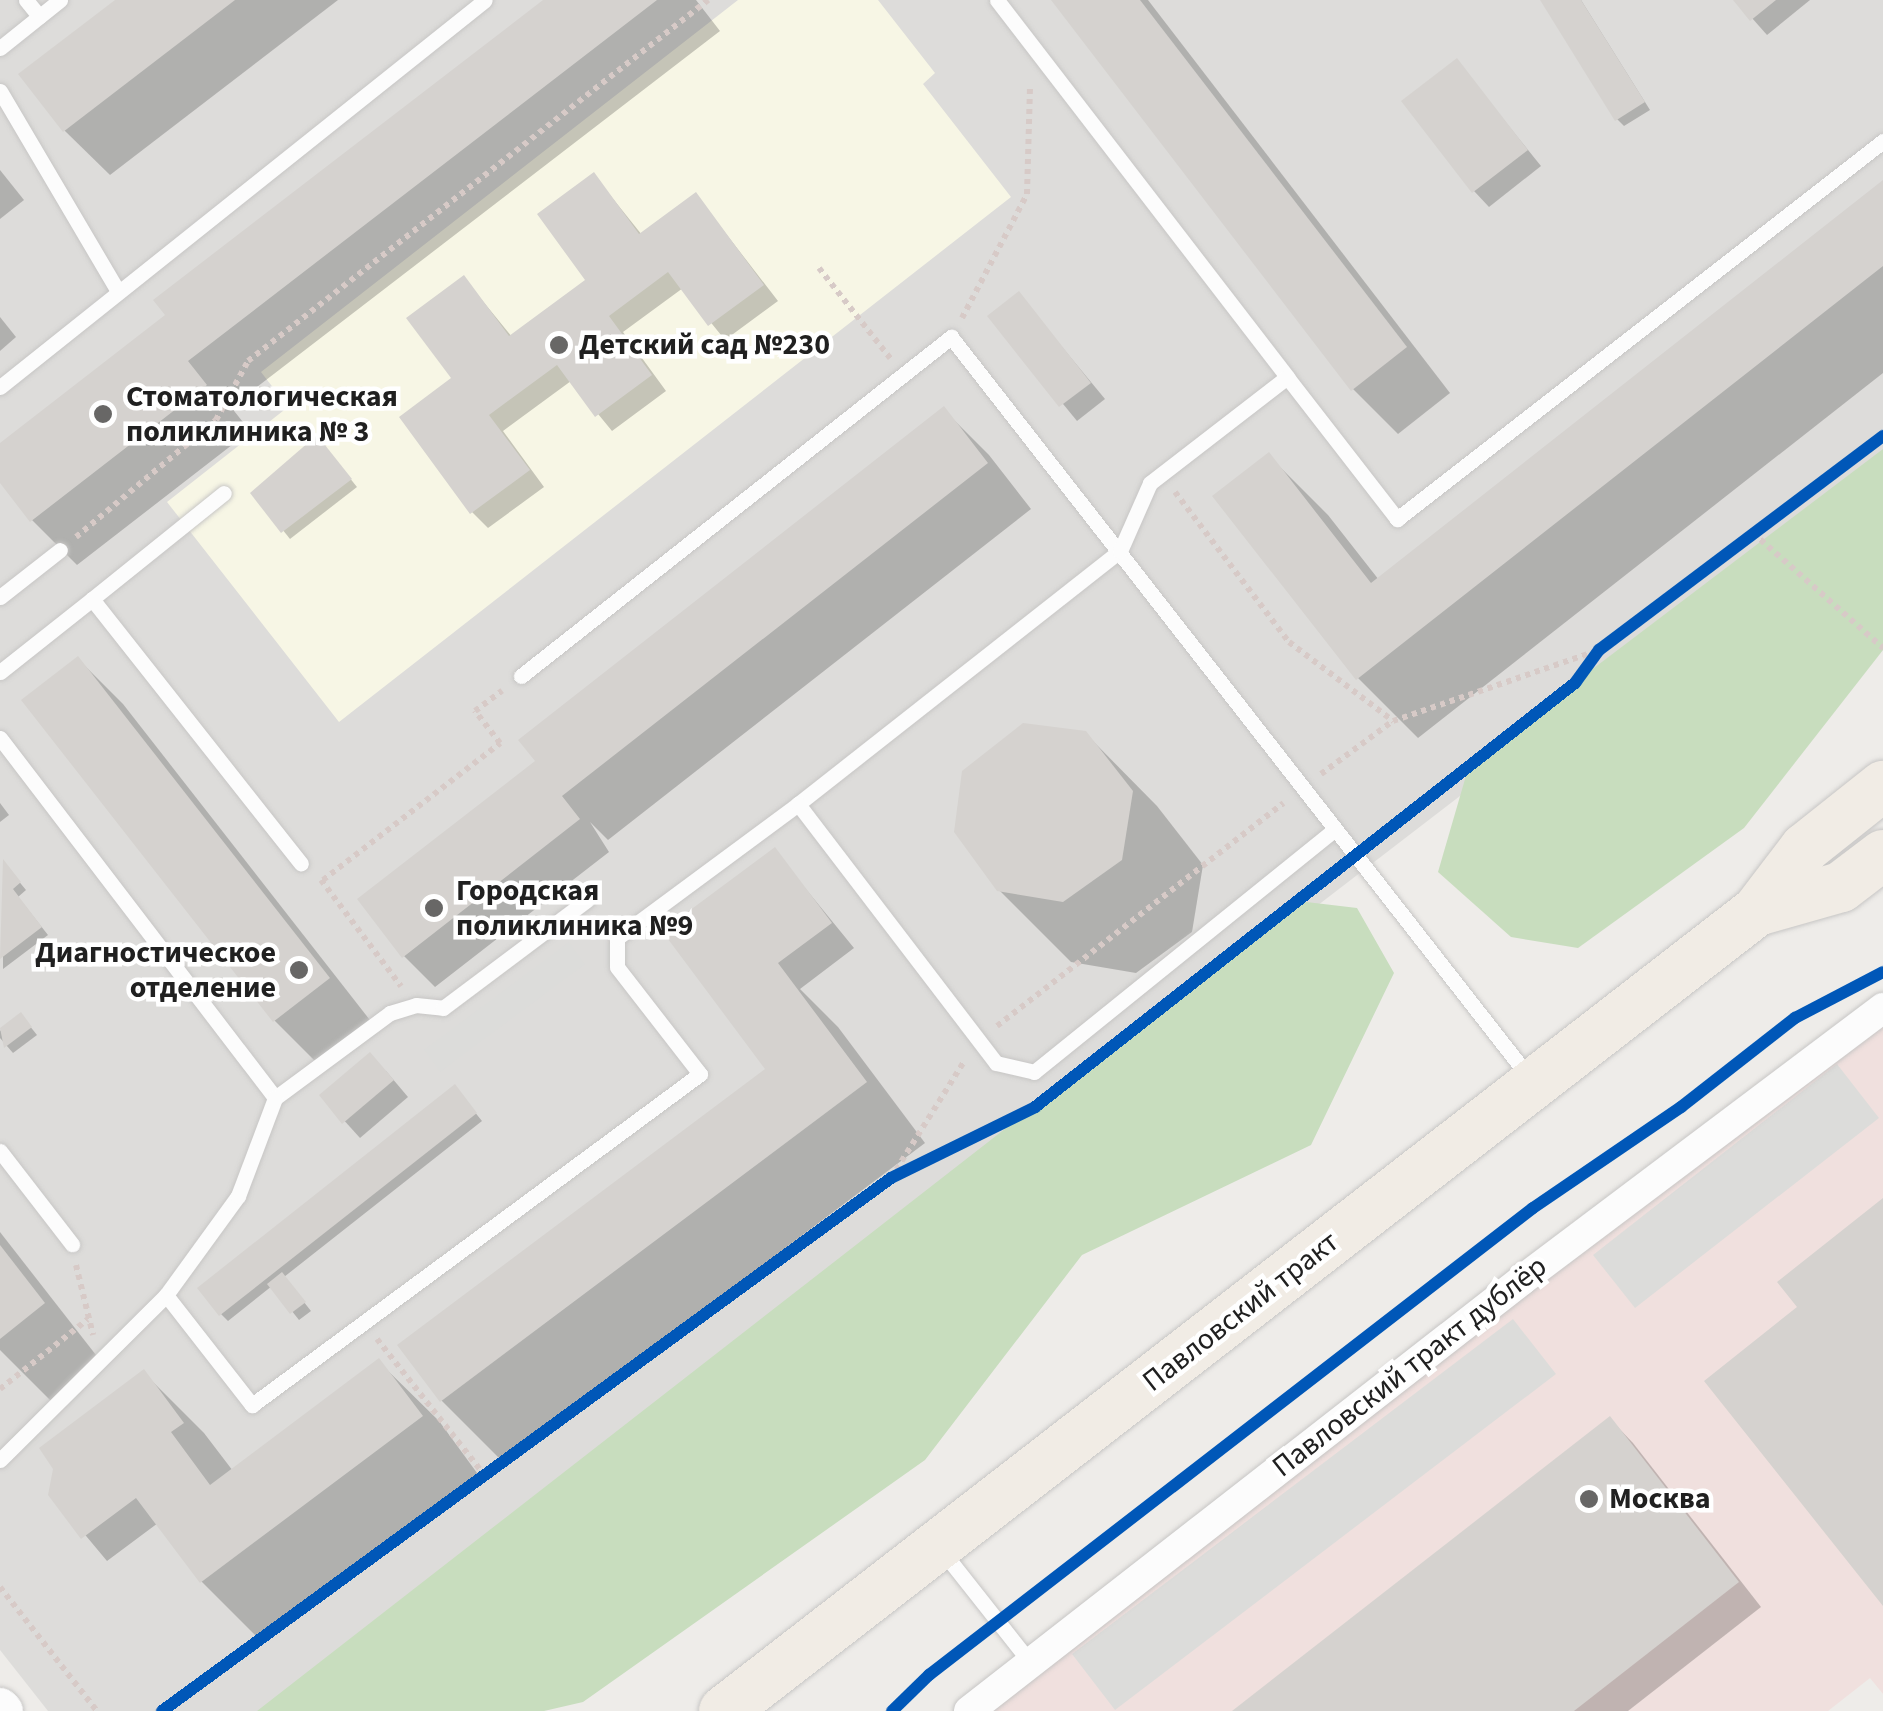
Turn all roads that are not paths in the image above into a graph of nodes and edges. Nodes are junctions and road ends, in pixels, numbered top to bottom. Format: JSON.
{"nodes":[{"id":1,"x":26,"y":0,"type":"edge"},
{"id":2,"x":60,"y":0,"type":"edge"},
{"id":3,"x":485,"y":0,"type":"edge"},
{"id":4,"x":996,"y":0,"type":"edge"},
{"id":5,"x":39,"y":16,"type":"junction"},
{"id":6,"x":0,"y":48,"type":"edge"},
{"id":7,"x":0,"y":91,"type":"edge"},
{"id":8,"x":1883,"y":141,"type":"edge"},
{"id":9,"x":118,"y":290,"type":"junction"},
{"id":10,"x":1287,"y":377,"type":"junction"},
{"id":11,"x":0,"y":387,"type":"edge"},
{"id":12,"x":224,"y":493,"type":"dead end"},
{"id":13,"x":60,"y":550,"type":"road end"},
{"id":14,"x":1120,"y":551,"type":"junction"},
{"id":15,"x":3,"y":588,"type":"edge"},
{"id":16,"x":92,"y":599,"type":"junction"},
{"id":17,"x":0,"y":672,"type":"edge"},
{"id":18,"x":522,"y":676,"type":"road end"},
{"id":19,"x":0,"y":738,"type":"edge"},
{"id":20,"x":1883,"y":786,"type":"edge"},
{"id":21,"x":798,"y":804,"type":"junction"},
{"id":22,"x":1334,"y":830,"type":"junction"},
{"id":23,"x":1883,"y":855,"type":"edge"},
{"id":24,"x":301,"y":864,"type":"road end"},
{"id":25,"x":587,"y":900,"type":"dead end"},
{"id":26,"x":1757,"y":912,"type":"junction"},
{"id":27,"x":1883,"y":1008,"type":"edge"},
{"id":28,"x":1534,"y":1084,"type":"junction"},
{"id":29,"x":275,"y":1098,"type":"junction"},
{"id":30,"x":0,"y":1151,"type":"edge"},
{"id":31,"x":72,"y":1244,"type":"road end"},
{"id":32,"x":166,"y":1296,"type":"junction"},
{"id":33,"x":0,"y":1460,"type":"edge"},
{"id":34,"x":938,"y":1546,"type":"junction"},
{"id":35,"x":1030,"y":1662,"type":"junction"},
{"id":36,"x":724,"y":1711,"type":"edge"},
{"id":37,"x":969,"y":1711,"type":"edge"}],
"edges":[{"from":1,"to":5,"type":"lane"},
{"from":2,"to":5,"type":"lane"},
{"from":3,"to":9,"type":"lane"},
{"from":4,"to":10,"type":"lane"},
{"from":5,"to":6,"type":"lane"},
{"from":7,"to":9,"type":"lane"},
{"from":8,"to":10,"type":"lane"},
{"from":9,"to":11,"type":"lane"},
{"from":10,"to":14,"type":"lane"},
{"from":12,"to":16,"type":"lane"},
{"from":13,"to":15,"type":"lane"},
{"from":14,"to":18,"type":"lane"},
{"from":14,"to":21,"type":"lane"},
{"from":14,"to":22,"type":"lane"},
{"from":16,"to":17,"type":"lane"},
{"from":16,"to":24,"type":"lane"},
{"from":19,"to":29,"type":"lane"},
{"from":20,"to":26,"type":"main road","name":"Павловский тракт"},
{"from":21,"to":22,"type":"lane"},
{"from":21,"to":32,"type":"lane"},
{"from":22,"to":28,"type":"lane"},
{"from":23,"to":26,"type":"main road","name":"Павловский тракт"},
{"from":25,"to":29,"type":"lane"},
{"from":26,"to":28,"type":"main road","name":"Павловский тракт"},
{"from":27,"to":35,"type":"street","name":"Павловский тракт дублёр"},
{"from":28,"to":34,"type":"main road","name":"Павловский тракт"},
{"from":29,"to":32,"type":"lane"},
{"from":30,"to":31,"type":"lane"},
{"from":32,"to":33,"type":"lane"},
{"from":34,"to":35,"type":"lane"},
{"from":34,"to":36,"type":"main road","name":"Павловский тракт"},
{"from":35,"to":37,"type":"street","name":"Павловский тракт дублёр"}]}
